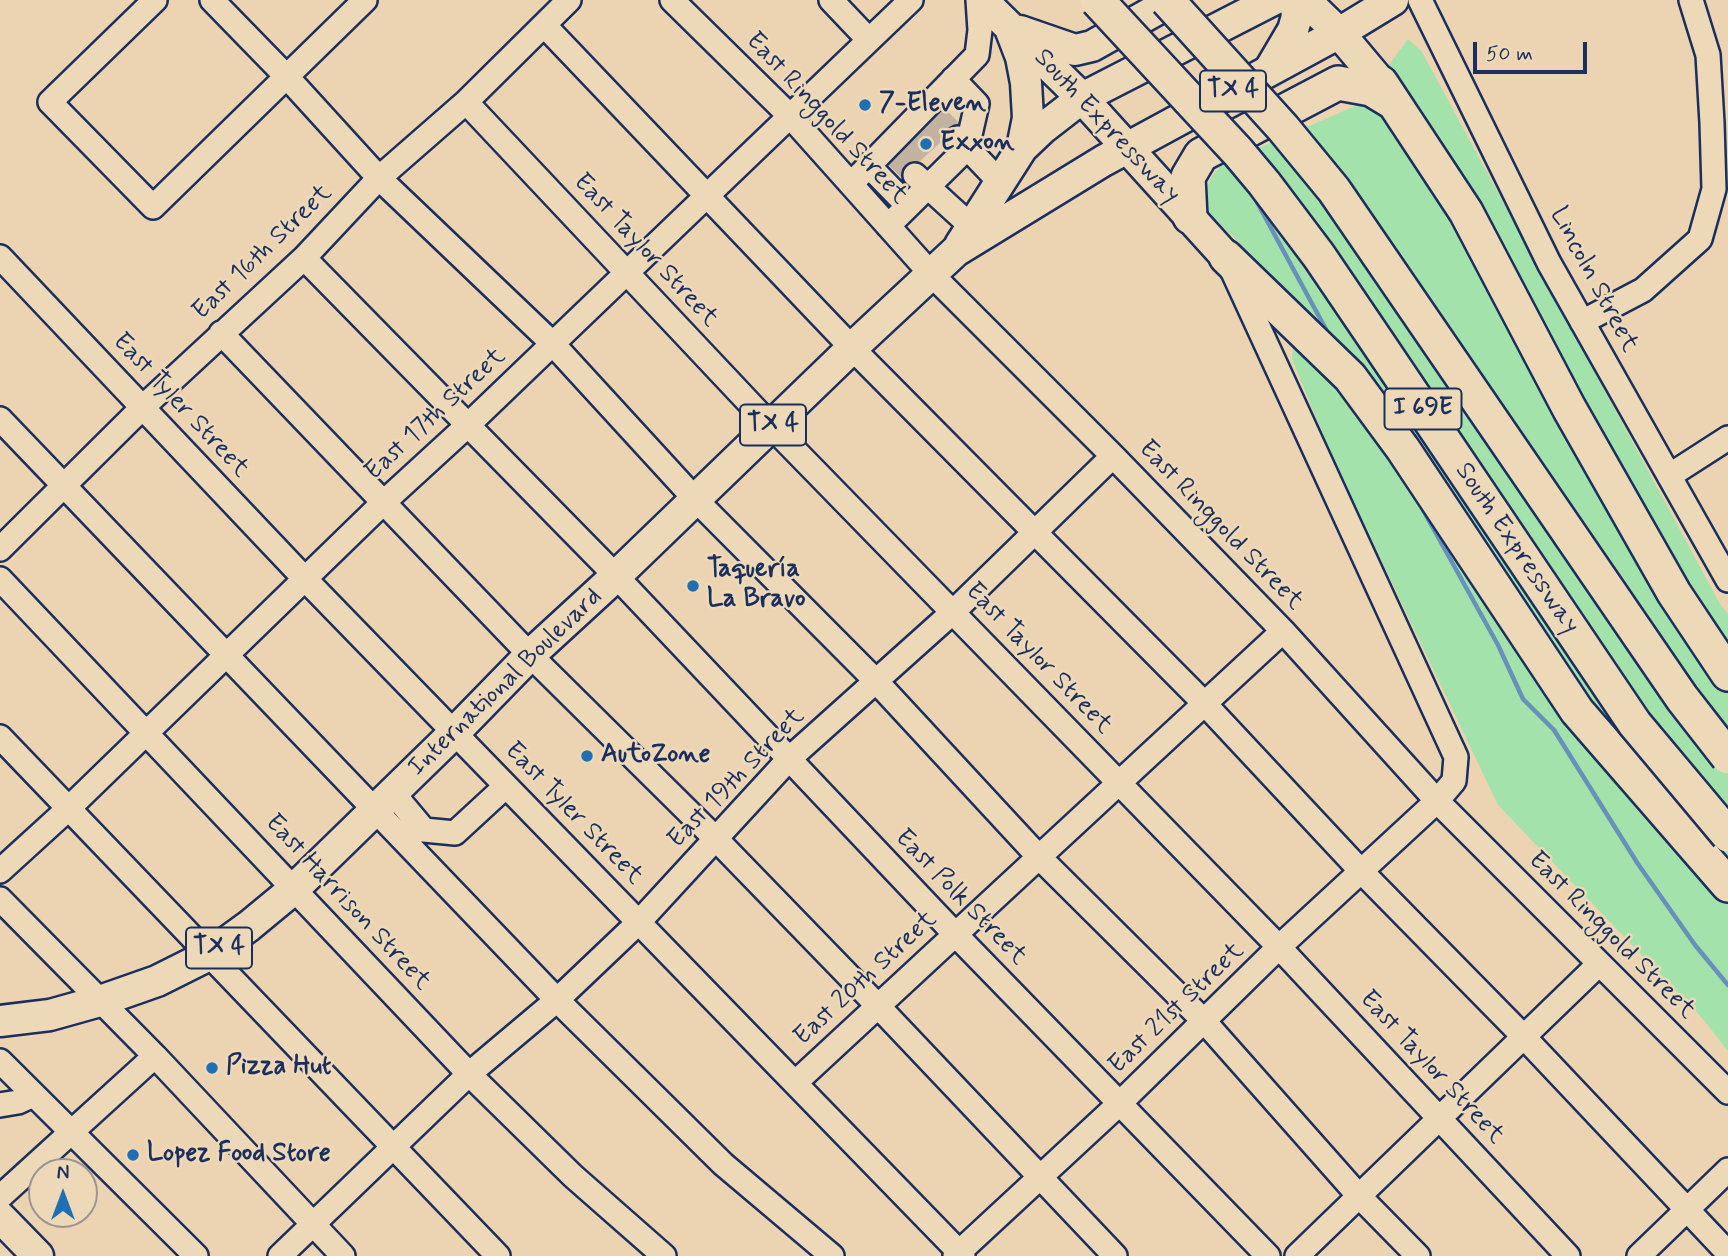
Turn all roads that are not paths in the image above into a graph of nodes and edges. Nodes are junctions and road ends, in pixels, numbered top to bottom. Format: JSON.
{"nodes":[{"id":1,"x":155,"y":0,"type":"edge"},
{"id":2,"x":212,"y":0,"type":"edge"},
{"id":3,"x":365,"y":0,"type":"edge"},
{"id":4,"x":569,"y":0,"type":"edge"},
{"id":5,"x":672,"y":0,"type":"edge"},
{"id":6,"x":831,"y":0,"type":"edge"},
{"id":7,"x":911,"y":0,"type":"edge"},
{"id":8,"x":980,"y":0,"type":"edge"},
{"id":9,"x":1097,"y":0,"type":"edge"},
{"id":10,"x":1167,"y":0,"type":"edge"},
{"id":11,"x":1174,"y":0,"type":"edge"},
{"id":12,"x":1273,"y":0,"type":"edge"},
{"id":13,"x":1295,"y":0,"type":"edge"},
{"id":14,"x":1305,"y":0,"type":"edge"},
{"id":15,"x":1393,"y":0,"type":"edge"},
{"id":16,"x":1420,"y":0,"type":"edge"},
{"id":17,"x":1691,"y":0,"type":"edge"},
{"id":18,"x":544,"y":25,"type":"junction"},
{"id":19,"x":1010,"y":27,"type":"junction"},
{"id":20,"x":1339,"y":33,"type":"junction"},
{"id":21,"x":869,"y":40,"type":"junction"},
{"id":22,"x":1268,"y":72,"type":"junction"},
{"id":23,"x":286,"y":77,"type":"junction"},
{"id":24,"x":953,"y":79,"type":"junction"},
{"id":25,"x":1382,"y":92,"type":"junction"},
{"id":26,"x":1082,"y":98,"type":"junction"},
{"id":27,"x":466,"y":102,"type":"junction"},
{"id":28,"x":790,"y":116,"type":"junction"},
{"id":29,"x":1720,"y":122,"type":"edge"},
{"id":30,"x":1022,"y":148,"type":"junction"},
{"id":31,"x":1126,"y":149,"type":"junction"},
{"id":32,"x":942,"y":161,"type":"junction"},
{"id":33,"x":869,"y":166,"type":"junction"},
{"id":34,"x":379,"y":178,"type":"junction"},
{"id":35,"x":999,"y":181,"type":"junction"},
{"id":36,"x":850,"y":184,"type":"junction"},
{"id":37,"x":707,"y":195,"type":"junction"},
{"id":38,"x":908,"y":206,"type":"junction"},
{"id":39,"x":1190,"y":217,"type":"junction"},
{"id":40,"x":888,"y":226,"type":"junction"},
{"id":41,"x":964,"y":239,"type":"junction"},
{"id":42,"x":0,"y":257,"type":"edge"},
{"id":43,"x":1226,"y":257,"type":"junction"},
{"id":44,"x":304,"y":258,"type":"junction"},
{"id":45,"x":626,"y":271,"type":"junction"},
{"id":46,"x":932,"y":275,"type":"junction"},
{"id":47,"x":1582,"y":322,"type":"junction"},
{"id":48,"x":221,"y":333,"type":"junction"},
{"id":49,"x":552,"y":343,"type":"junction"},
{"id":50,"x":852,"y":348,"type":"junction"},
{"id":51,"x":143,"y":407,"type":"junction"},
{"id":52,"x":0,"y":419,"type":"edge"},
{"id":53,"x":468,"y":425,"type":"junction"},
{"id":54,"x":772,"y":427,"type":"junction"},
{"id":55,"x":1728,"y":438,"type":"edge"},
{"id":56,"x":1113,"y":456,"type":"junction"},
{"id":57,"x":1669,"y":476,"type":"junction"},
{"id":58,"x":63,"y":485,"type":"junction"},
{"id":59,"x":695,"y":499,"type":"junction"},
{"id":60,"x":384,"y":502,"type":"junction"},
{"id":61,"x":1035,"y":533,"type":"junction"},
{"id":62,"x":0,"y":549,"type":"edge"},
{"id":63,"x":616,"y":576,"type":"junction"},
{"id":64,"x":0,"y":579,"type":"edge"},
{"id":65,"x":305,"y":579,"type":"junction"},
{"id":66,"x":1728,"y":580,"type":"edge"},
{"id":67,"x":953,"y":612,"type":"junction"},
{"id":68,"x":1283,"y":631,"type":"junction"},
{"id":69,"x":226,"y":655,"type":"junction"},
{"id":70,"x":530,"y":655,"type":"junction"},
{"id":71,"x":1728,"y":674,"type":"edge"},
{"id":72,"x":876,"y":681,"type":"junction"},
{"id":73,"x":1204,"y":703,"type":"junction"},
{"id":74,"x":146,"y":731,"type":"junction"},
{"id":75,"x":454,"y":733,"type":"junction"},
{"id":76,"x":0,"y":737,"type":"edge"},
{"id":77,"x":1728,"y":757,"type":"edge"},
{"id":78,"x":789,"y":759,"type":"junction"},
{"id":79,"x":1117,"y":782,"type":"junction"},
{"id":80,"x":506,"y":786,"type":"junction"},
{"id":81,"x":384,"y":801,"type":"junction"},
{"id":82,"x":1437,"y":801,"type":"junction"},
{"id":83,"x":68,"y":809,"type":"junction"},
{"id":84,"x":1728,"y":835,"type":"edge"},
{"id":85,"x":716,"y":839,"type":"junction"},
{"id":86,"x":1038,"y":856,"type":"junction"},
{"id":87,"x":0,"y":871,"type":"edge"},
{"id":88,"x":1360,"y":871,"type":"junction"},
{"id":89,"x":1728,"y":885,"type":"edge"},
{"id":90,"x":295,"y":888,"type":"junction"},
{"id":91,"x":0,"y":899,"type":"edge"},
{"id":92,"x":639,"y":922,"type":"junction"},
{"id":93,"x":955,"y":934,"type":"junction"},
{"id":94,"x":1279,"y":947,"type":"junction"},
{"id":95,"x":209,"y":955,"type":"junction"},
{"id":96,"x":1599,"y":964,"type":"junction"},
{"id":97,"x":556,"y":1000,"type":"junction"},
{"id":98,"x":100,"y":1001,"type":"junction"},
{"id":99,"x":878,"y":1006,"type":"junction"},
{"id":100,"x":0,"y":1021,"type":"edge"},
{"id":101,"x":1204,"y":1021,"type":"junction"},
{"id":102,"x":1524,"y":1037,"type":"junction"},
{"id":103,"x":155,"y":1056,"type":"junction"},
{"id":104,"x":0,"y":1060,"type":"edge"},
{"id":105,"x":469,"y":1073,"type":"junction"},
{"id":106,"x":0,"y":1082,"type":"edge"},
{"id":107,"x":795,"y":1083,"type":"junction"},
{"id":108,"x":1728,"y":1092,"type":"edge"},
{"id":109,"x":17,"y":1100,"type":"edge"},
{"id":110,"x":1119,"y":1104,"type":"junction"},
{"id":111,"x":1441,"y":1118,"type":"junction"},
{"id":112,"x":71,"y":1132,"type":"junction"},
{"id":113,"x":395,"y":1147,"type":"junction"},
{"id":114,"x":1728,"y":1170,"type":"edge"},
{"id":115,"x":1041,"y":1177,"type":"junction"},
{"id":116,"x":1359,"y":1196,"type":"junction"},
{"id":117,"x":0,"y":1197,"type":"edge"},
{"id":118,"x":1688,"y":1209,"type":"junction"},
{"id":119,"x":0,"y":1217,"type":"edge"},
{"id":120,"x":312,"y":1224,"type":"junction"},
{"id":121,"x":1728,"y":1253,"type":"edge"},
{"id":122,"x":959,"y":1255,"type":"edge"},
{"id":123,"x":38,"y":1256,"type":"edge"},
{"id":124,"x":196,"y":1256,"type":"edge"},
{"id":125,"x":280,"y":1256,"type":"edge"},
{"id":126,"x":343,"y":1256,"type":"edge"},
{"id":127,"x":498,"y":1256,"type":"edge"},
{"id":128,"x":664,"y":1256,"type":"edge"},
{"id":129,"x":832,"y":1256,"type":"edge"},
{"id":130,"x":1115,"y":1256,"type":"edge"},
{"id":131,"x":1268,"y":1256,"type":"edge"},
{"id":132,"x":1297,"y":1256,"type":"edge"},
{"id":133,"x":1419,"y":1256,"type":"edge"},
{"id":134,"x":1568,"y":1256,"type":"edge"},
{"id":135,"x":1639,"y":1256,"type":"edge"}],
"edges":[{"from":1,"to":23,"type":"street"},
{"from":2,"to":23,"type":"street"},
{"from":3,"to":23,"type":"street"},
{"from":4,"to":18,"type":"street","name":"East 16th Street"},
{"from":5,"to":28,"type":"street","name":"East Ringgold Street"},
{"from":6,"to":21,"type":"street"},
{"from":7,"to":21,"type":"street","name":"East 17th Street"},
{"from":8,"to":19,"type":"main road","name":"South Expressway"},
{"from":8,"to":24,"type":"street"},
{"from":9,"to":84,"type":"highway","name":"South Expressway","number":"I 69E","bridge":true},
{"from":10,"to":77,"type":"highway","name":"South Expressway","number":"I 69E","bridge":true},
{"from":11,"to":19,"type":"main road"},
{"from":12,"to":26,"type":"main road","name":"International Boulevard","number":"TX 4"},
{"from":13,"to":22,"type":"main road"},
{"from":14,"to":20,"type":"main road"},
{"from":15,"to":20,"type":"main road","name":"International Boulevard","number":"TX 4"},
{"from":16,"to":47,"type":"street","name":"Lincoln Street"},
{"from":17,"to":29,"type":"street"},
{"from":18,"to":27,"type":"street","name":"East 16th Street"},
{"from":18,"to":37,"type":"street"},
{"from":19,"to":26,"type":"main road","name":"South Expressway"},
{"from":19,"to":30,"type":"main road"},
{"from":20,"to":22,"type":"main road","name":"International Boulevard","number":"TX 4"},
{"from":20,"to":25,"type":"main road"},
{"from":21,"to":28,"type":"street","name":"East 17th Street"},
{"from":22,"to":31,"type":"main road","name":"International Boulevard","number":"TX 4"},
{"from":23,"to":34,"type":"street"},
{"from":24,"to":32,"type":"street"},
{"from":24,"to":33,"type":"street"},
{"from":25,"to":39,"type":"highway"},
{"from":25,"to":71,"type":"highway"},
{"from":26,"to":30,"type":"main road","name":"International Boulevard","number":"TX 4"},
{"from":26,"to":31,"type":"main road","name":"South Expressway"},
{"from":27,"to":34,"type":"street","name":"East 16th Street"},
{"from":27,"to":45,"type":"street","name":"East Taylor Street"},
{"from":28,"to":36,"type":"street","name":"East Ringgold Street"},
{"from":28,"to":37,"type":"street","name":"East 17th Street"},
{"from":29,"to":47,"type":"street"},
{"from":30,"to":35,"type":"main road","name":"International Boulevard","number":"TX 4"},
{"from":31,"to":39,"type":"main road","name":"South Expressway"},
{"from":31,"to":41,"type":"main road","name":"International Boulevard","number":"TX 4"},
{"from":32,"to":35,"type":"street"},
{"from":32,"to":38,"type":"street"},
{"from":32,"to":41,"type":"street"},
{"from":33,"to":36,"type":"street"},
{"from":33,"to":38,"type":"street"},
{"from":34,"to":44,"type":"street","name":"East 16th Street"},
{"from":34,"to":49,"type":"street"},
{"from":35,"to":41,"type":"main road","name":"International Boulevard","number":"TX 4"},
{"from":36,"to":40,"type":"street","name":"East Ringgold Street"},
{"from":37,"to":45,"type":"street","name":"East 17th Street"},
{"from":37,"to":50,"type":"street"},
{"from":38,"to":40,"type":"street"},
{"from":39,"to":43,"type":"main road","name":"South Expressway"},
{"from":40,"to":46,"type":"street","name":"East Ringgold Street"},
{"from":41,"to":46,"type":"main road","name":"International Boulevard","number":"TX 4"},
{"from":42,"to":51,"type":"street","name":"East Tyler Street"},
{"from":43,"to":82,"type":"street","name":"East 21st Street"},
{"from":43,"to":89,"type":"highway"},
{"from":44,"to":48,"type":"street","name":"East 16th Street"},
{"from":44,"to":53,"type":"street","name":"East Polk Street"},
{"from":45,"to":49,"type":"street","name":"East 17th Street"},
{"from":45,"to":54,"type":"street","name":"East Taylor Street"},
{"from":46,"to":50,"type":"main road","name":"International Boulevard","number":"TX 4"},
{"from":46,"to":56,"type":"street","name":"East Ringgold Street"},
{"from":47,"to":57,"type":"street","name":"Lincoln Street"},
{"from":48,"to":51,"type":"street","name":"East 16th Street"},
{"from":48,"to":60,"type":"street"},
{"from":49,"to":53,"type":"street","name":"East 17th Street"},
{"from":49,"to":59,"type":"street"},
{"from":50,"to":54,"type":"main road","name":"International Boulevard","number":"TX 4"},
{"from":50,"to":61,"type":"street"},
{"from":51,"to":58,"type":"street","name":"East 16th Street"},
{"from":51,"to":65,"type":"street","name":"East Tyler Street"},
{"from":52,"to":58,"type":"street"},
{"from":53,"to":60,"type":"street","name":"East 17th Street"},
{"from":53,"to":63,"type":"street","name":"East Polk Street"},
{"from":54,"to":59,"type":"main road","name":"International Boulevard","number":"TX 4"},
{"from":54,"to":67,"type":"street","name":"East Taylor Street"},
{"from":55,"to":57,"type":"street"},
{"from":56,"to":61,"type":"street","name":"East 19th Street"},
{"from":56,"to":68,"type":"street","name":"East Ringgold Street"},
{"from":57,"to":66,"type":"street","name":"Lincoln Street"},
{"from":58,"to":62,"type":"street","name":"East 16th Street"},
{"from":58,"to":69,"type":"street"},
{"from":59,"to":63,"type":"main road","name":"International Boulevard","number":"TX 4"},
{"from":59,"to":72,"type":"street"},
{"from":60,"to":65,"type":"street","name":"East 17th Street"},
{"from":60,"to":70,"type":"street"},
{"from":61,"to":67,"type":"street","name":"East 19th Street"},
{"from":61,"to":73,"type":"street"},
{"from":63,"to":70,"type":"main road","name":"International Boulevard","number":"TX 4"},
{"from":63,"to":78,"type":"street","name":"East Polk Street"},
{"from":64,"to":74,"type":"street","name":"East Harrison Street"},
{"from":65,"to":69,"type":"street","name":"East 17th Street"},
{"from":65,"to":75,"type":"street","name":"East Tyler Street"},
{"from":67,"to":72,"type":"street","name":"East 19th Street"},
{"from":67,"to":79,"type":"street","name":"East Taylor Street"},
{"from":68,"to":73,"type":"street","name":"East 20th Street"},
{"from":68,"to":82,"type":"street","name":"East Ringgold Street"},
{"from":69,"to":74,"type":"street","name":"East 17th Street"},
{"from":69,"to":81,"type":"street"},
{"from":70,"to":75,"type":"main road","name":"International Boulevard","number":"TX 4"},
{"from":70,"to":85,"type":"street"},
{"from":72,"to":78,"type":"street","name":"East 19th Street"},
{"from":72,"to":86,"type":"street"},
{"from":73,"to":79,"type":"street","name":"East 20th Street"},
{"from":73,"to":88,"type":"street"},
{"from":74,"to":83,"type":"street","name":"East 17th Street"},
{"from":74,"to":90,"type":"street","name":"East Harrison Street"},
{"from":75,"to":80,"type":"street","name":"East Tyler Street"},
{"from":75,"to":81,"type":"main road","name":"International Boulevard","number":"TX 4"},
{"from":76,"to":83,"type":"street"},
{"from":78,"to":85,"type":"street","name":"East 19th Street"},
{"from":78,"to":93,"type":"street","name":"East Polk Street"},
{"from":79,"to":86,"type":"street","name":"East 20th Street"},
{"from":79,"to":94,"type":"street","name":"East Taylor Street"},
{"from":80,"to":81,"type":"street"},
{"from":80,"to":92,"type":"street","name":"East Tyler Street"},
{"from":81,"to":90,"type":"main road","name":"International Boulevard","number":"TX 4"},
{"from":81,"to":97,"type":"street"},
{"from":82,"to":88,"type":"street","name":"East 21st Street"},
{"from":82,"to":96,"type":"street","name":"East Ringgold Street"},
{"from":83,"to":87,"type":"street","name":"East 17th Street"},
{"from":83,"to":95,"type":"street"},
{"from":85,"to":92,"type":"street","name":"East 19th Street"},
{"from":85,"to":99,"type":"street"},
{"from":86,"to":93,"type":"street","name":"East 20th Street"},
{"from":86,"to":101,"type":"street"},
{"from":88,"to":94,"type":"street","name":"East 21st Street"},
{"from":88,"to":102,"type":"street"},
{"from":90,"to":95,"type":"main road","name":"International Boulevard","number":"TX 4"},
{"from":90,"to":105,"type":"street","name":"East Harrison Street"},
{"from":91,"to":98,"type":"street"},
{"from":92,"to":97,"type":"street","name":"East 19th Street"},
{"from":92,"to":107,"type":"street","name":"East Tyler Street"},
{"from":93,"to":99,"type":"street","name":"East 20th Street"},
{"from":93,"to":110,"type":"street","name":"East Polk Street"},
{"from":94,"to":101,"type":"street","name":"East 21st Street"},
{"from":94,"to":111,"type":"street","name":"East Taylor Street"},
{"from":95,"to":98,"type":"main road","name":"International Boulevard","number":"TX 4"},
{"from":95,"to":113,"type":"street"},
{"from":96,"to":102,"type":"street"},
{"from":96,"to":108,"type":"street","name":"East Ringgold Street"},
{"from":97,"to":105,"type":"street","name":"East 19th Street"},
{"from":97,"to":129,"type":"street"},
{"from":98,"to":100,"type":"main road","name":"International Boulevard","number":"TX 4"},
{"from":98,"to":103,"type":"street"},
{"from":99,"to":107,"type":"street","name":"East 20th Street"},
{"from":99,"to":115,"type":"street"},
{"from":101,"to":110,"type":"street","name":"East 21st Street"},
{"from":101,"to":116,"type":"street"},
{"from":102,"to":111,"type":"street"},
{"from":102,"to":118,"type":"street"},
{"from":103,"to":112,"type":"street"},
{"from":103,"to":120,"type":"street"},
{"from":104,"to":109,"type":"street"},
{"from":105,"to":113,"type":"street","name":"East 19th Street"},
{"from":105,"to":128,"type":"street","name":"East Harrison Street"},
{"from":106,"to":109,"type":"street"},
{"from":107,"to":122,"type":"street","name":"East Tyler Street"},
{"from":109,"to":112,"type":"street"},
{"from":110,"to":115,"type":"street","name":"East 21st Street"},
{"from":110,"to":131,"type":"street","name":"East Polk Street"},
{"from":111,"to":116,"type":"street"},
{"from":111,"to":134,"type":"street","name":"East Taylor Street"},
{"from":112,"to":117,"type":"street"},
{"from":112,"to":124,"type":"street"},
{"from":113,"to":120,"type":"street","name":"East 19th Street"},
{"from":113,"to":127,"type":"street"},
{"from":114,"to":118,"type":"street"},
{"from":115,"to":122,"type":"street","name":"East 21st Street"},
{"from":115,"to":130,"type":"street"},
{"from":116,"to":132,"type":"street"},
{"from":116,"to":133,"type":"street"},
{"from":118,"to":121,"type":"street"},
{"from":118,"to":135,"type":"street"},
{"from":119,"to":123,"type":"main road"},
{"from":120,"to":125,"type":"street","name":"East 19th Street"},
{"from":120,"to":126,"type":"street"}]}
